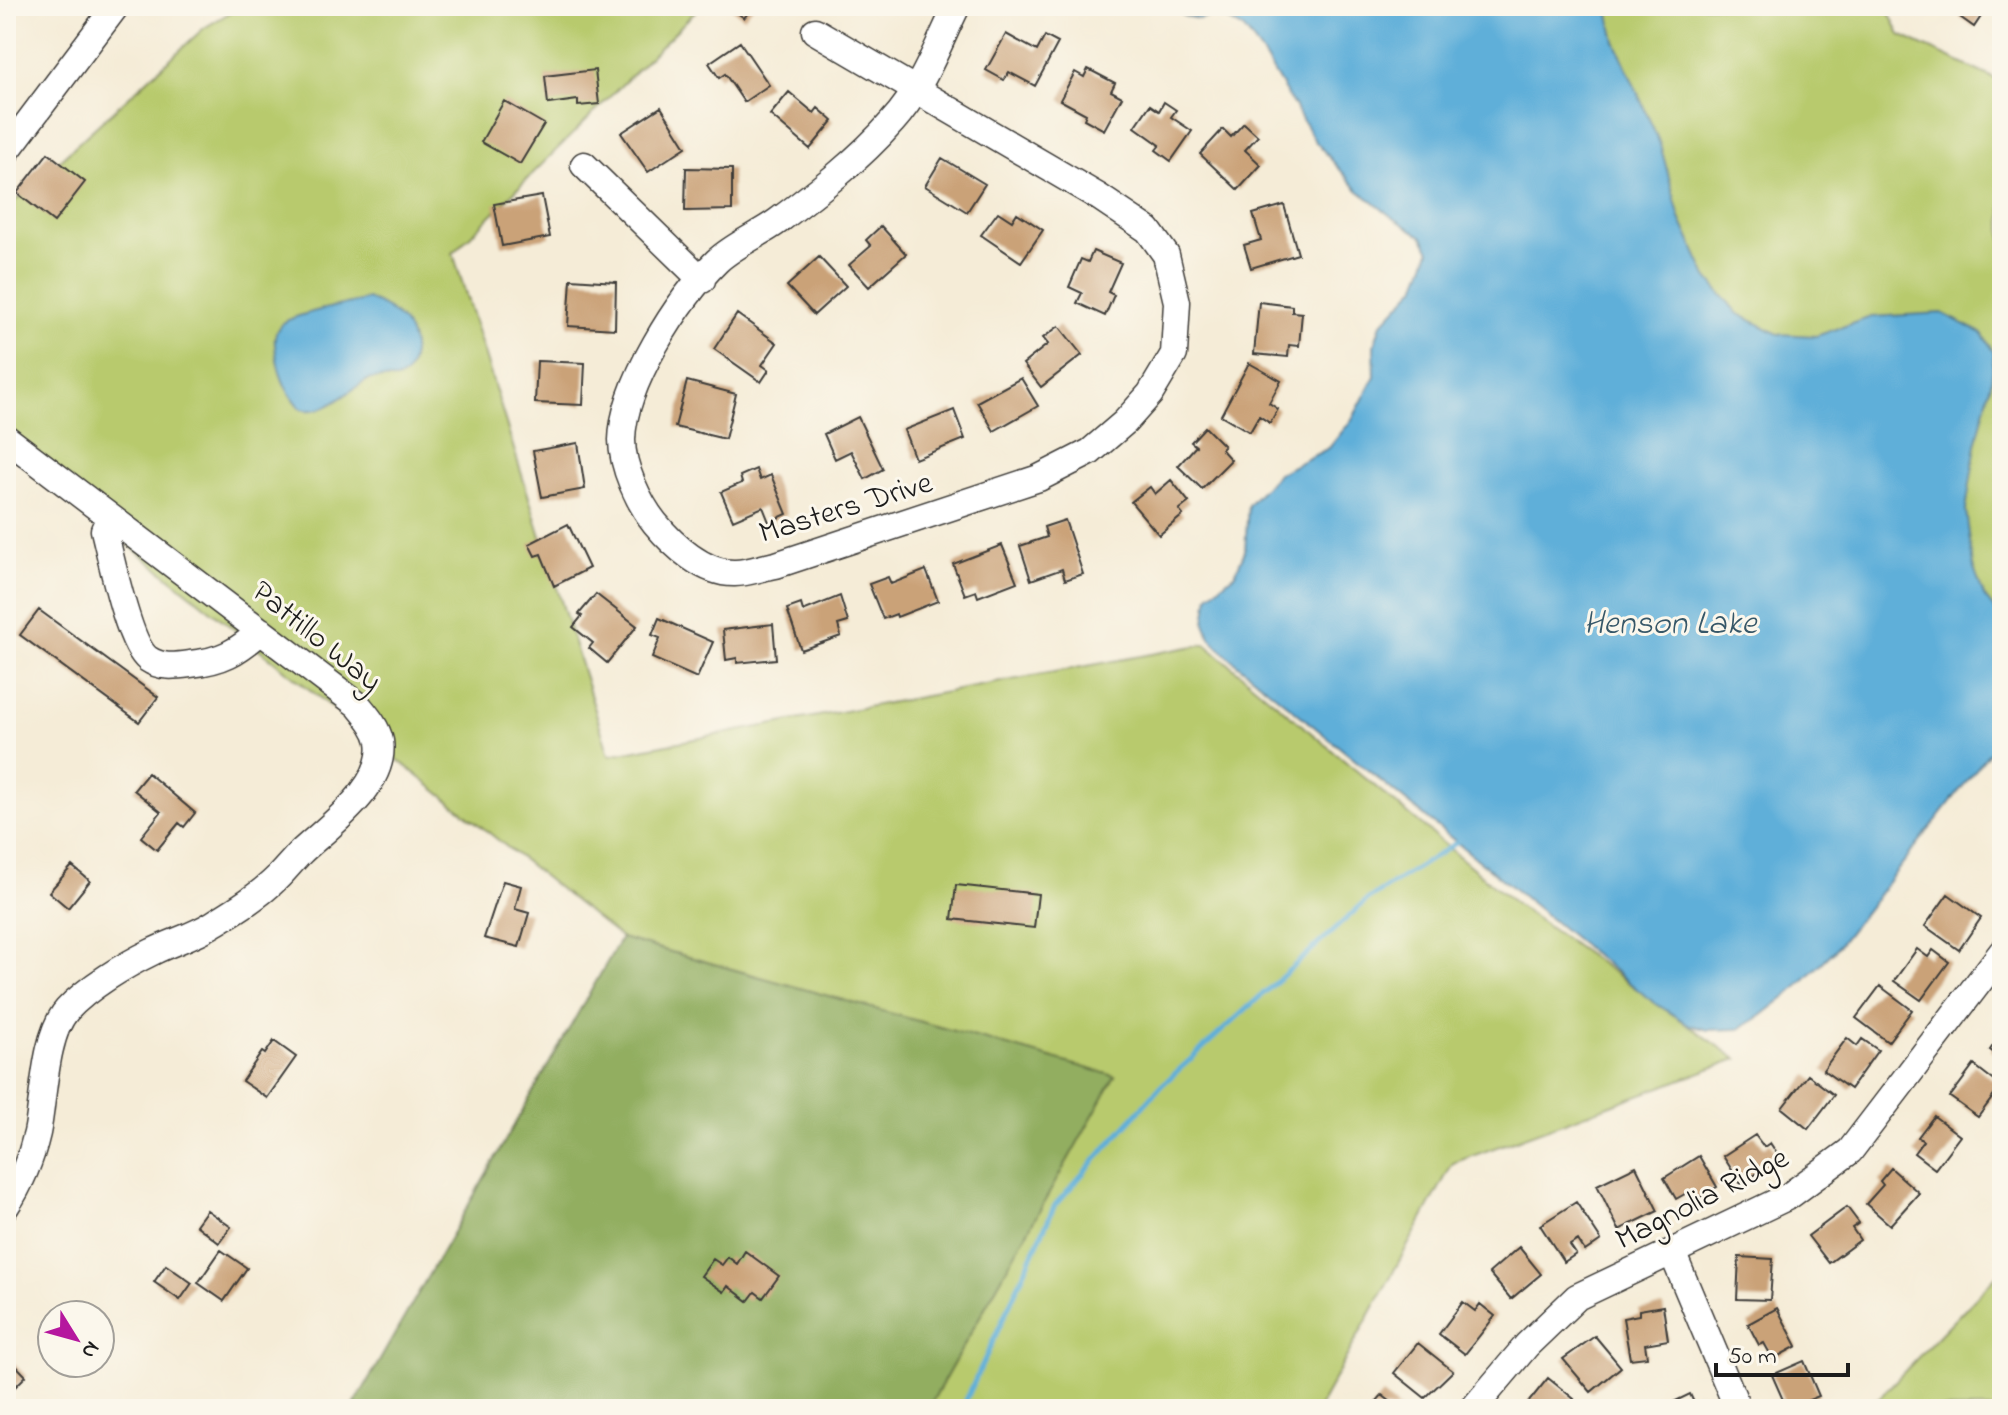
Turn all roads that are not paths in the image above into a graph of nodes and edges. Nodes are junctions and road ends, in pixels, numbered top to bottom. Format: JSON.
{"nodes":[{"id":1,"x":116,"y":6,"type":"edge"},
{"id":2,"x":957,"y":6,"type":"edge"},
{"id":3,"x":815,"y":31,"type":"dead end"},
{"id":4,"x":916,"y":89,"type":"junction"},
{"id":5,"x":6,"y":152,"type":"edge"},
{"id":6,"x":584,"y":165,"type":"dead end"},
{"id":7,"x":702,"y":280,"type":"junction"},
{"id":8,"x":6,"y":438,"type":"edge"},
{"id":9,"x":110,"y":517,"type":"junction"},
{"id":10,"x":261,"y":631,"type":"junction"},
{"id":11,"x":2002,"y":952,"type":"edge"},
{"id":12,"x":6,"y":1206,"type":"edge"},
{"id":13,"x":1672,"y":1252,"type":"junction"},
{"id":14,"x":1473,"y":1409,"type":"edge"},
{"id":15,"x":1738,"y":1409,"type":"edge"}],
"edges":[{"from":1,"to":5,"type":"street"},
{"from":2,"to":4,"type":"street","name":"Masters Drive"},
{"from":3,"to":4,"type":"street","name":"Masters Drive"},
{"from":4,"to":7,"type":"street","name":"Masters Drive"},
{"from":4,"to":7,"type":"street","name":"Masters Drive"},
{"from":6,"to":7,"type":"street"},
{"from":8,"to":9,"type":"street","name":"Pattillo Way"},
{"from":9,"to":10,"type":"street","name":"Pattillo Way"},
{"from":9,"to":10,"type":"street"},
{"from":10,"to":12,"type":"street","name":"Pattillo Way"},
{"from":11,"to":13,"type":"street","name":"Magnolia Ridge"},
{"from":13,"to":14,"type":"street","name":"Magnolia Ridge"},
{"from":13,"to":15,"type":"street"}]}
